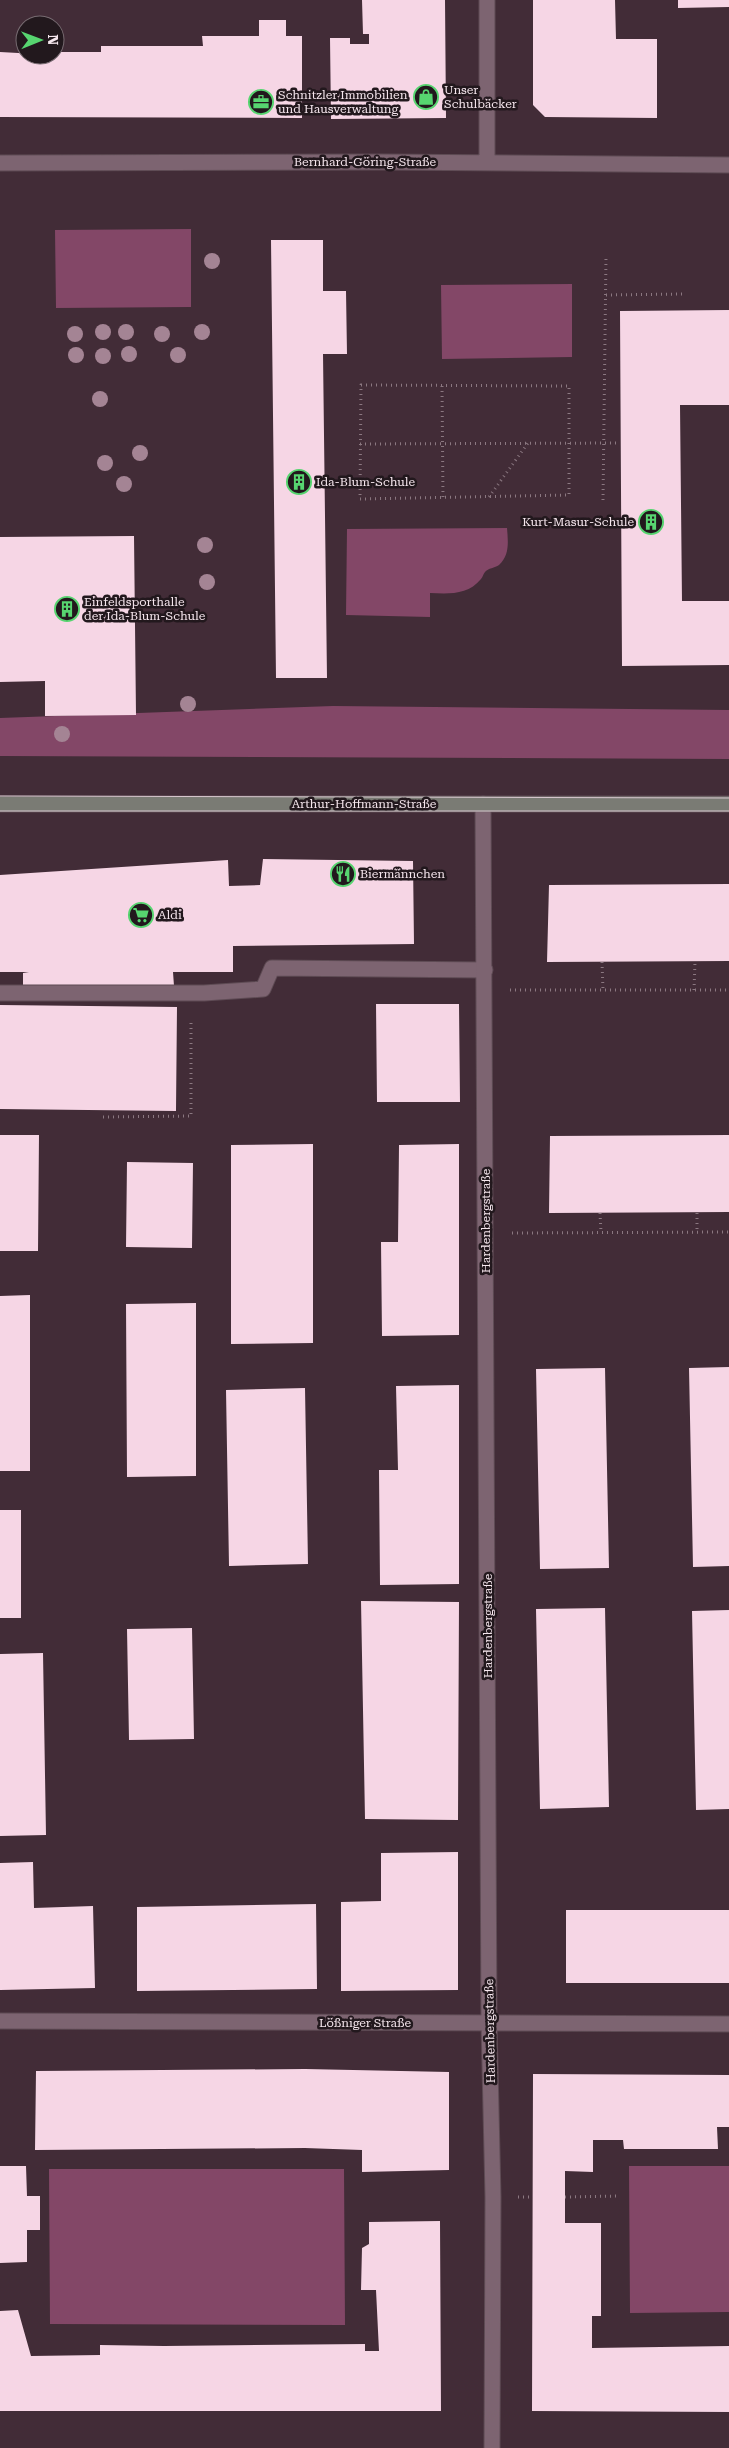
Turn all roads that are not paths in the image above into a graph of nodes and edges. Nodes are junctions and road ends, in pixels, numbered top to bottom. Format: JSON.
{"nodes":[{"id":1,"x":486,"y":0,"type":"edge"},
{"id":2,"x":0,"y":163,"type":"edge"},
{"id":3,"x":487,"y":163,"type":"junction"},
{"id":4,"x":729,"y":165,"type":"edge"},
{"id":5,"x":0,"y":804,"type":"edge"},
{"id":6,"x":482,"y":804,"type":"junction"},
{"id":7,"x":729,"y":804,"type":"edge"},
{"id":8,"x":485,"y":970,"type":"junction"},
{"id":9,"x":0,"y":992,"type":"edge"},
{"id":10,"x":0,"y":2021,"type":"edge"},
{"id":11,"x":490,"y":2023,"type":"junction"},
{"id":12,"x":729,"y":2024,"type":"edge"},
{"id":13,"x":492,"y":2448,"type":"edge"}],
"edges":[{"from":1,"to":3,"type":"street"},
{"from":2,"to":3,"type":"street","name":"Bernhard-Göring-Straße"},
{"from":3,"to":4,"type":"street","name":"Bernhard-Göring-Straße"},
{"from":5,"to":6,"type":"street","name":"Arthur-Hoffmann-Straße"},
{"from":6,"to":7,"type":"street","name":"Arthur-Hoffmann-Straße"},
{"from":6,"to":8,"type":"street","name":"Hardenbergstraße"},
{"from":8,"to":9,"type":"street"},
{"from":8,"to":11,"type":"street","name":"Hardenbergstraße"},
{"from":10,"to":11,"type":"street","name":"Lößniger Straße"},
{"from":11,"to":12,"type":"street","name":"Lößniger Straße"},
{"from":11,"to":13,"type":"street","name":"Hardenbergstraße"}]}
